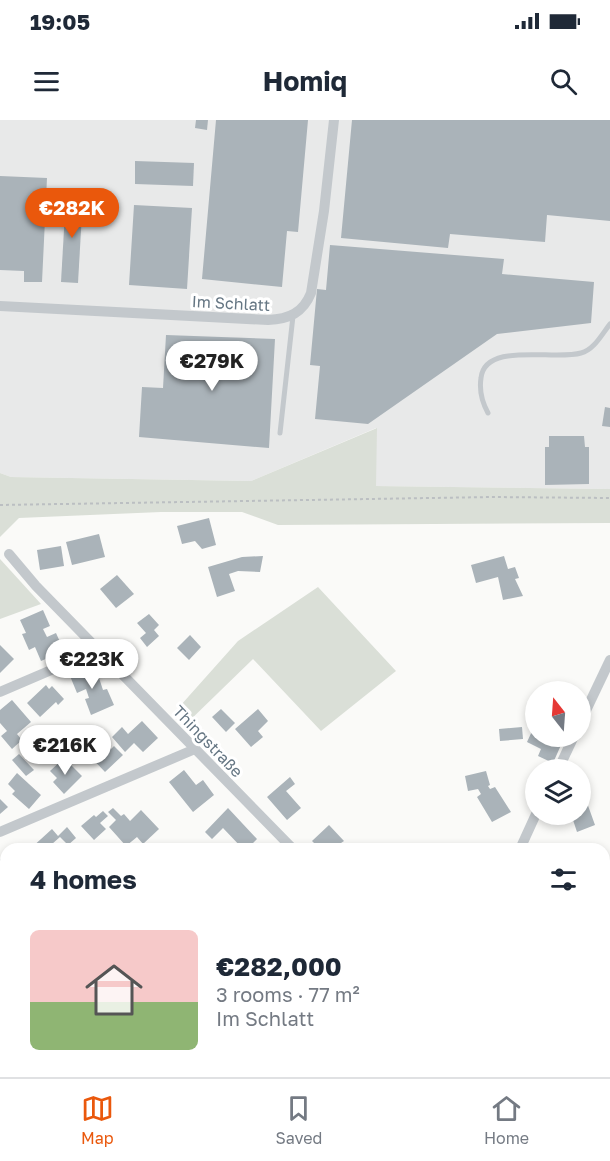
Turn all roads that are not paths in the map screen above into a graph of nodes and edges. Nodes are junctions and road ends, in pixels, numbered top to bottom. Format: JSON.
{"nodes":[{"id":1,"x":334,"y":120,"type":"edge"},
{"id":2,"x":0,"y":306,"type":"edge"},
{"id":3,"x":293,"y":316,"type":"junction"},
{"id":4,"x":610,"y":324,"type":"edge"},
{"id":5,"x":488,"y":413,"type":"dead end"},
{"id":6,"x":280,"y":433,"type":"dead end"},
{"id":7,"x":9,"y":554,"type":"dead end"},
{"id":8,"x":98,"y":650,"type":"junction"},
{"id":9,"x":610,"y":660,"type":"edge"},
{"id":10,"x":0,"y":692,"type":"edge"},
{"id":11,"x":591,"y":700,"type":"edge"},
{"id":12,"x":195,"y":749,"type":"junction"},
{"id":13,"x":531,"y":825,"type":"edge"},
{"id":14,"x":0,"y":832,"type":"edge"},
{"id":15,"x":287,"y":843,"type":"edge"},
{"id":16,"x":523,"y":843,"type":"edge"}],
"edges":[{"from":1,"to":3,"type":"street","name":"Im Schlatt"},
{"from":2,"to":3,"type":"street","name":"Im Schlatt"},
{"from":3,"to":6,"type":"lane"},
{"from":4,"to":5,"type":"lane"},
{"from":7,"to":8,"type":"street","name":"Thingstraße"},
{"from":8,"to":10,"type":"street"},
{"from":8,"to":12,"type":"street","name":"Thingstraße"},
{"from":9,"to":11,"type":"street"},
{"from":12,"to":14,"type":"street"},
{"from":12,"to":15,"type":"street","name":"Thingstraße"},
{"from":13,"to":16,"type":"street"}]}
